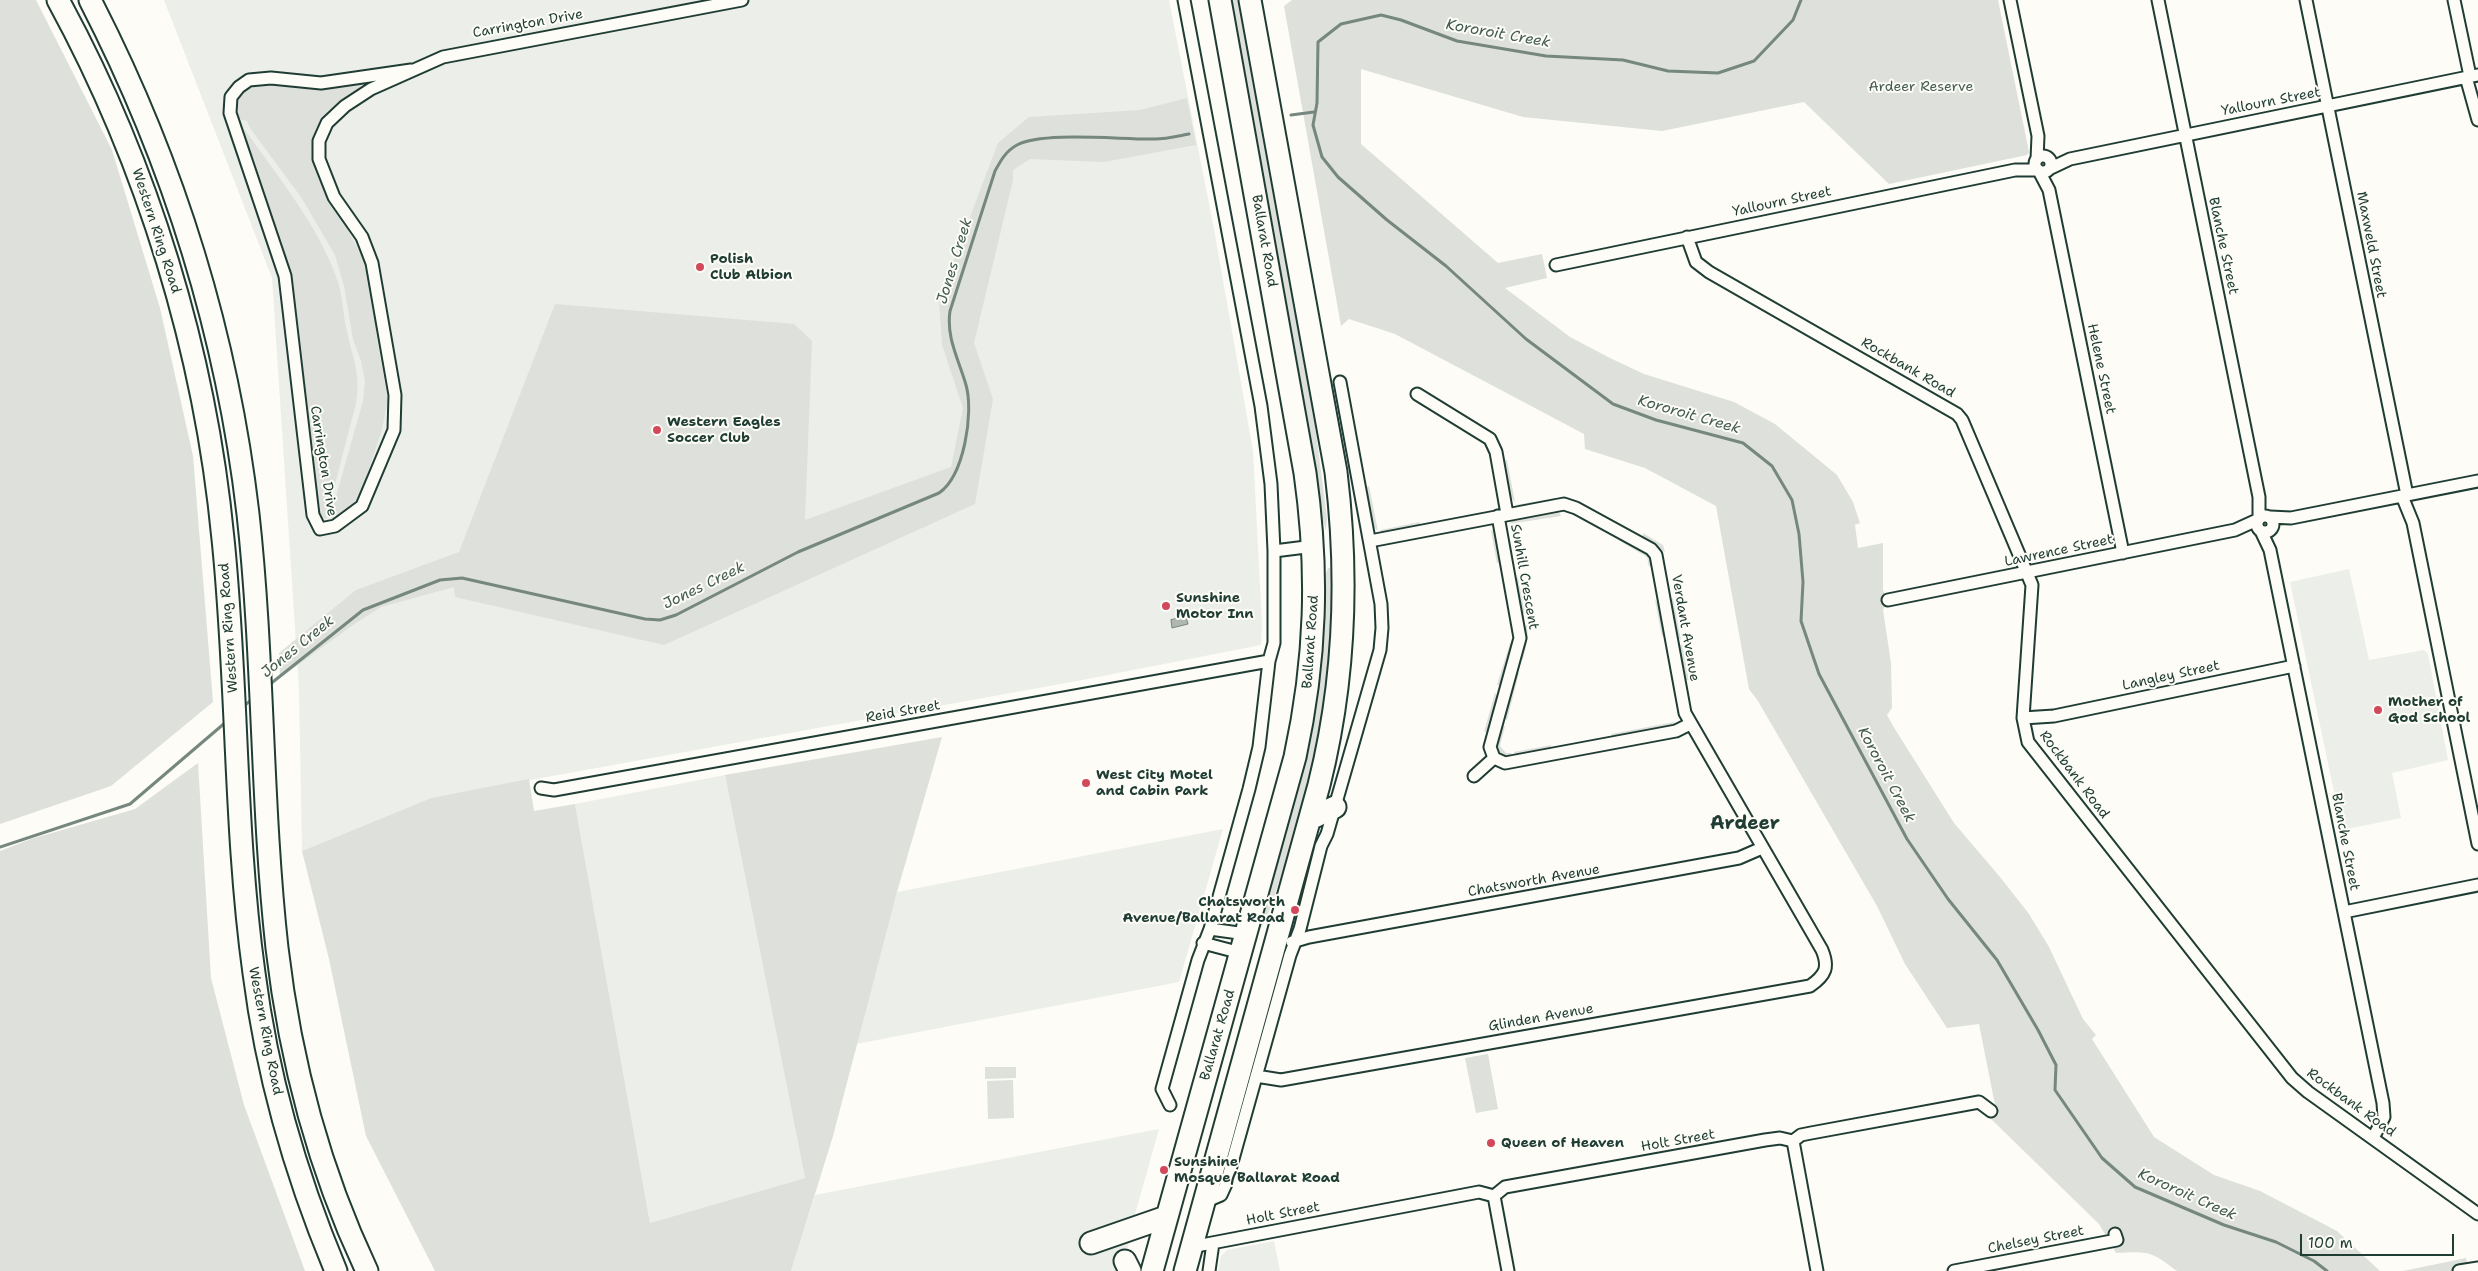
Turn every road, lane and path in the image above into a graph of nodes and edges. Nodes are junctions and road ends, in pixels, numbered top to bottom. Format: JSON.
{"nodes":[{"id":1,"x":58,"y":0,"type":"edge"},
{"id":2,"x":90,"y":0,"type":"edge"},
{"id":3,"x":742,"y":0,"type":"edge"},
{"id":4,"x":1184,"y":0,"type":"edge"},
{"id":5,"x":1220,"y":0,"type":"edge"},
{"id":6,"x":1250,"y":0,"type":"edge"},
{"id":7,"x":2010,"y":0,"type":"edge"},
{"id":8,"x":2158,"y":0,"type":"edge"},
{"id":9,"x":2306,"y":0,"type":"edge"},
{"id":10,"x":2454,"y":0,"type":"edge"},
{"id":11,"x":412,"y":70,"type":"junction"},
{"id":12,"x":2472,"y":76,"type":"edge"},
{"id":13,"x":2327,"y":106,"type":"junction"},
{"id":14,"x":2478,"y":120,"type":"edge"},
{"id":15,"x":2186,"y":135,"type":"junction"},
{"id":16,"x":2043,"y":164,"type":"junction"},
{"id":17,"x":1691,"y":236,"type":"junction"},
{"id":18,"x":1556,"y":265,"type":"dead end"},
{"id":19,"x":1340,"y":382,"type":"dead end"},
{"id":20,"x":1417,"y":394,"type":"dead end"},
{"id":21,"x":2478,"y":481,"type":"edge"},
{"id":22,"x":2407,"y":495,"type":"junction"},
{"id":23,"x":1502,"y":515,"type":"junction"},
{"id":24,"x":2265,"y":524,"type":"junction"},
{"id":25,"x":1370,"y":540,"type":"junction"},
{"id":26,"x":1344,"y":543,"type":"junction"},
{"id":27,"x":1314,"y":546,"type":"junction"},
{"id":28,"x":1274,"y":551,"type":"junction"},
{"id":29,"x":2123,"y":553,"type":"junction"},
{"id":30,"x":2028,"y":573,"type":"junction"},
{"id":31,"x":1888,"y":600,"type":"dead end"},
{"id":32,"x":1269,"y":661,"type":"junction"},
{"id":33,"x":2294,"y":666,"type":"junction"},
{"id":34,"x":2023,"y":722,"type":"junction"},
{"id":35,"x":1690,"y":724,"type":"junction"},
{"id":36,"x":1494,"y":758,"type":"junction"},
{"id":37,"x":1474,"y":776,"type":"dead end"},
{"id":38,"x":541,"y":788,"type":"dead end"},
{"id":39,"x":1335,"y":807,"type":"junction"},
{"id":40,"x":1309,"y":822,"type":"junction"},
{"id":41,"x":2478,"y":844,"type":"edge"},
{"id":42,"x":1321,"y":846,"type":"junction"},
{"id":43,"x":1762,"y":848,"type":"junction"},
{"id":44,"x":2478,"y":885,"type":"edge"},
{"id":45,"x":2344,"y":912,"type":"junction"},
{"id":46,"x":1210,"y":929,"type":"junction"},
{"id":47,"x":1290,"y":939,"type":"junction"},
{"id":48,"x":1203,"y":943,"type":"junction"},
{"id":49,"x":1244,"y":944,"type":"junction"},
{"id":50,"x":1826,"y":972,"type":"joint"},
{"id":51,"x":1256,"y":1076,"type":"junction"},
{"id":52,"x":1170,"y":1105,"type":"dead end"},
{"id":53,"x":1991,"y":1111,"type":"dead end"},
{"id":54,"x":2373,"y":1138,"type":"junction"},
{"id":55,"x":1793,"y":1141,"type":"junction"},
{"id":56,"x":1494,"y":1196,"type":"junction"},
{"id":57,"x":1202,"y":1203,"type":"junction"},
{"id":58,"x":2478,"y":1214,"type":"edge"},
{"id":59,"x":1166,"y":1217,"type":"junction"},
{"id":60,"x":2116,"y":1234,"type":"dead end"},
{"id":61,"x":1091,"y":1243,"type":"dead end"},
{"id":62,"x":1213,"y":1243,"type":"junction"},
{"id":63,"x":1191,"y":1247,"type":"junction"},
{"id":64,"x":2478,"y":1268,"type":"edge"},
{"id":65,"x":336,"y":1271,"type":"edge"},
{"id":66,"x":367,"y":1271,"type":"edge"},
{"id":67,"x":1152,"y":1271,"type":"edge"},
{"id":68,"x":1185,"y":1271,"type":"edge"},
{"id":69,"x":1209,"y":1271,"type":"edge"},
{"id":70,"x":1508,"y":1271,"type":"edge"},
{"id":71,"x":1817,"y":1271,"type":"edge"},
{"id":72,"x":1954,"y":1271,"type":"edge"},
{"id":73,"x":2458,"y":1271,"type":"edge"}],
"edges":[{"from":1,"to":65,"type":"highway","name":"Western Ring Road"},
{"from":2,"to":66,"type":"highway","name":"Western Ring Road"},
{"from":3,"to":11,"type":"street","name":"Carrington Drive"},
{"from":4,"to":28,"type":"street"},
{"from":5,"to":27,"type":"highway","name":"Ballarat Road"},
{"from":6,"to":26,"type":"highway"},
{"from":7,"to":16,"type":"street","name":"Helene Street"},
{"from":8,"to":15,"type":"street","name":"Blanche Street"},
{"from":9,"to":13,"type":"street","name":"Maxweld Street"},
{"from":10,"to":12,"type":"street"},
{"from":11,"to":11,"type":"street","name":"Carrington Drive"},
{"from":12,"to":13,"type":"street","name":"Yallourn Street"},
{"from":12,"to":14,"type":"street"},
{"from":13,"to":15,"type":"street","name":"Yallourn Street"},
{"from":13,"to":22,"type":"street","name":"Maxweld Street"},
{"from":15,"to":16,"type":"street","name":"Yallourn Street"},
{"from":15,"to":24,"type":"street","name":"Blanche Street"},
{"from":16,"to":17,"type":"street","name":"Yallourn Street"},
{"from":16,"to":29,"type":"street","name":"Helene Street"},
{"from":17,"to":18,"type":"street","name":"Yallourn Street"},
{"from":17,"to":30,"type":"street","name":"Rockbank Road"},
{"from":19,"to":25,"type":"street"},
{"from":20,"to":23,"type":"street","name":"Sunhill Crescent"},
{"from":21,"to":22,"type":"street","name":"Lawrence Street"},
{"from":22,"to":24,"type":"street","name":"Lawrence Street"},
{"from":22,"to":41,"type":"street","name":"Maxweld Street"},
{"from":23,"to":25,"type":"street","name":"Verdant Avenue"},
{"from":23,"to":35,"type":"street","name":"Verdant Avenue"},
{"from":23,"to":36,"type":"street","name":"Sunhill Crescent"},
{"from":24,"to":29,"type":"street","name":"Lawrence Street"},
{"from":24,"to":33,"type":"street","name":"Blanche Street"},
{"from":25,"to":39,"type":"street"},
{"from":26,"to":27,"type":"highway"},
{"from":26,"to":40,"type":"highway"},
{"from":27,"to":28,"type":"street"},
{"from":27,"to":49,"type":"highway","name":"Ballarat Road"},
{"from":28,"to":32,"type":"street"},
{"from":29,"to":30,"type":"street","name":"Lawrence Street"},
{"from":30,"to":31,"type":"street","name":"Lawrence Street"},
{"from":30,"to":34,"type":"street","name":"Rockbank Road"},
{"from":32,"to":38,"type":"street","name":"Reid Street"},
{"from":32,"to":46,"type":"street"},
{"from":33,"to":34,"type":"street","name":"Langley Street"},
{"from":33,"to":45,"type":"street","name":"Blanche Street"},
{"from":34,"to":54,"type":"street","name":"Rockbank Road"},
{"from":35,"to":36,"type":"street"},
{"from":35,"to":43,"type":"street","name":"Verdant Avenue"},
{"from":36,"to":37,"type":"street"},
{"from":39,"to":40,"type":"highway"},
{"from":39,"to":42,"type":"street"},
{"from":40,"to":42,"type":"highway"},
{"from":40,"to":47,"type":"highway"},
{"from":42,"to":47,"type":"street"},
{"from":43,"to":47,"type":"street","name":"Chatsworth Avenue"},
{"from":43,"to":50,"type":"street","name":"Verdant Avenue"},
{"from":44,"to":45,"type":"street"},
{"from":45,"to":54,"type":"street","name":"Blanche Street"},
{"from":46,"to":48,"type":"street"},
{"from":46,"to":49,"type":"street"},
{"from":47,"to":49,"type":"highway"},
{"from":47,"to":51,"type":"street"},
{"from":47,"to":57,"type":"highway"},
{"from":48,"to":49,"type":"street"},
{"from":48,"to":52,"type":"street"},
{"from":49,"to":59,"type":"highway","name":"Ballarat Road"},
{"from":50,"to":51,"type":"street","name":"Glinden Avenue"},
{"from":51,"to":57,"type":"street"},
{"from":53,"to":55,"type":"street","name":"Holt Street"},
{"from":54,"to":58,"type":"street","name":"Rockbank Road"},
{"from":55,"to":56,"type":"street","name":"Holt Street"},
{"from":55,"to":71,"type":"street"},
{"from":56,"to":62,"type":"street","name":"Holt Street"},
{"from":56,"to":70,"type":"street"},
{"from":57,"to":63,"type":"highway"},
{"from":59,"to":61,"type":"highway"},
{"from":59,"to":67,"type":"highway","name":"Ballarat Road"},
{"from":60,"to":72,"type":"street","name":"Chelsey Street"},
{"from":62,"to":63,"type":"street","name":"Holt Street"},
{"from":62,"to":69,"type":"street"},
{"from":63,"to":68,"type":"highway"},
{"from":64,"to":73,"type":"street"}]}
